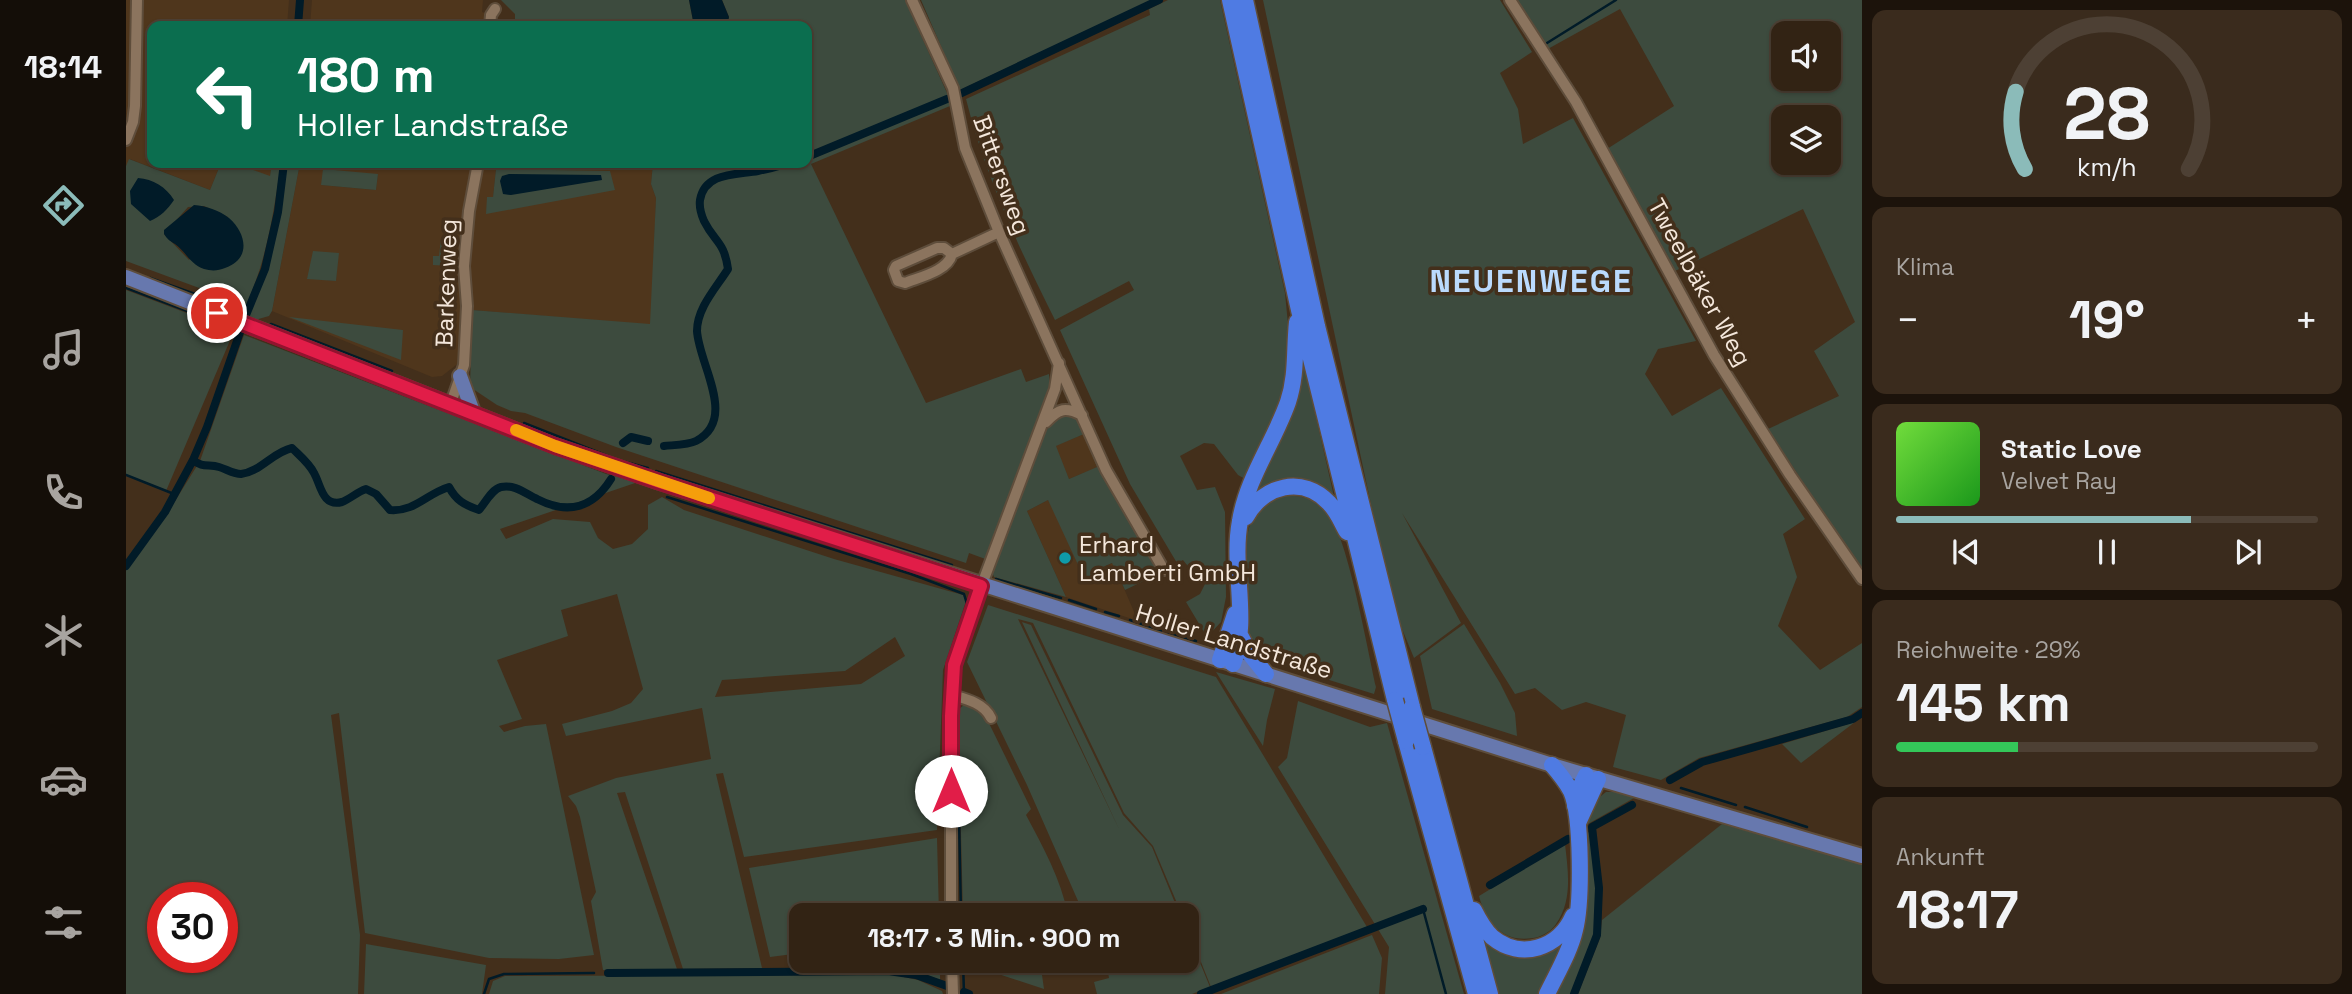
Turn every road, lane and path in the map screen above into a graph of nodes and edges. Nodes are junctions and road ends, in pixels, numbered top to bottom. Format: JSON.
{"nodes":[{"id":1,"x":138,"y":0,"type":"edge"},
{"id":2,"x":912,"y":0,"type":"edge"},
{"id":3,"x":1230,"y":0,"type":"edge"},
{"id":4,"x":1245,"y":0,"type":"edge"},
{"id":5,"x":1510,"y":0,"type":"edge"},
{"id":6,"x":495,"y":9,"type":"dead end"},
{"id":7,"x":490,"y":21,"type":"edge"},
{"id":8,"x":126,"y":140,"type":"edge"},
{"id":9,"x":477,"y":168,"type":"edge"},
{"id":10,"x":999,"y":232,"type":"junction"},
{"id":11,"x":952,"y":254,"type":"junction"},
{"id":12,"x":126,"y":277,"type":"edge"},
{"id":13,"x":1299,"y":310,"type":"junction"},
{"id":14,"x":1059,"y":363,"type":"junction"},
{"id":15,"x":460,"y":376,"type":"junction"},
{"id":16,"x":451,"y":403,"type":"junction"},
{"id":17,"x":473,"y":412,"type":"junction"},
{"id":18,"x":1082,"y":415,"type":"junction"},
{"id":19,"x":1042,"y":427,"type":"junction"},
{"id":20,"x":1239,"y":536,"type":"junction"},
{"id":21,"x":1356,"y":543,"type":"junction"},
{"id":22,"x":1164,"y":570,"type":"dead end"},
{"id":23,"x":1862,"y":579,"type":"edge"},
{"id":24,"x":981,"y":586,"type":"junction"},
{"id":25,"x":1238,"y":605,"type":"junction"},
{"id":26,"x":1240,"y":635,"type":"junction"},
{"id":27,"x":1226,"y":662,"type":"junction"},
{"id":28,"x":1266,"y":674,"type":"junction"},
{"id":29,"x":952,"y":695,"type":"junction"},
{"id":30,"x":991,"y":718,"type":"dead end"},
{"id":31,"x":1552,"y":765,"type":"junction"},
{"id":32,"x":1592,"y":777,"type":"junction"},
{"id":33,"x":1577,"y":815,"type":"junction"},
{"id":34,"x":1862,"y":856,"type":"edge"},
{"id":35,"x":1463,"y":897,"type":"junction"},
{"id":36,"x":951,"y":903,"type":"edge"},
{"id":37,"x":1579,"y":904,"type":"junction"},
{"id":38,"x":952,"y":973,"type":"edge"},
{"id":39,"x":953,"y":994,"type":"edge"},
{"id":40,"x":1476,"y":994,"type":"edge"},
{"id":41,"x":1490,"y":994,"type":"edge"},
{"id":42,"x":1547,"y":994,"type":"edge"}],
"edges":[{"from":1,"to":8,"type":"street"},
{"from":2,"to":10,"type":"street","name":"Bittersweg"},
{"from":3,"to":13,"type":"highway"},
{"from":4,"to":35,"type":"highway","bridge":true},
{"from":5,"to":23,"type":"street","name":"Tweelbäker Weg"},
{"from":6,"to":7,"type":"street"},
{"from":9,"to":15,"type":"street","name":"Barkenweg"},
{"from":10,"to":11,"type":"street"},
{"from":10,"to":14,"type":"street","name":"Bittersweg"},
{"from":11,"to":11,"type":"street"},
{"from":12,"to":16,"type":"main road","name":"Holler Landstraße"},
{"from":13,"to":20,"type":"highway"},
{"from":13,"to":21,"type":"highway"},
{"from":14,"to":18,"type":"street","name":"Bittersweg"},
{"from":14,"to":19,"type":"street"},
{"from":15,"to":16,"type":"street","name":"Barkenweg"},
{"from":15,"to":17,"type":"main road"},
{"from":16,"to":17,"type":"main road","name":"Holler Landstraße"},
{"from":17,"to":24,"type":"main road","name":"Holler Landstraße"},
{"from":18,"to":19,"type":"street"},
{"from":18,"to":22,"type":"street","name":"Bittersweg"},
{"from":19,"to":24,"type":"street"},
{"from":20,"to":21,"type":"highway"},
{"from":20,"to":25,"type":"highway"},
{"from":21,"to":40,"type":"highway","bridge":true},
{"from":24,"to":27,"type":"main road","name":"Holler Landstraße"},
{"from":24,"to":29,"type":"street"},
{"from":25,"to":26,"type":"highway"},
{"from":25,"to":27,"type":"highway"},
{"from":26,"to":27,"type":"highway"},
{"from":26,"to":28,"type":"highway"},
{"from":27,"to":28,"type":"main road","name":"Holler Landstraße"},
{"from":28,"to":31,"type":"main road","name":"Holler Landstraße"},
{"from":29,"to":30,"type":"street"},
{"from":29,"to":36,"type":"street"},
{"from":31,"to":32,"type":"main road","name":"Holler Landstraße"},
{"from":31,"to":33,"type":"highway"},
{"from":32,"to":33,"type":"highway"},
{"from":32,"to":34,"type":"main road","name":"Holler Landstraße"},
{"from":33,"to":37,"type":"highway"},
{"from":35,"to":37,"type":"highway"},
{"from":35,"to":41,"type":"highway"},
{"from":37,"to":42,"type":"highway"},
{"from":38,"to":39,"type":"street"}]}
